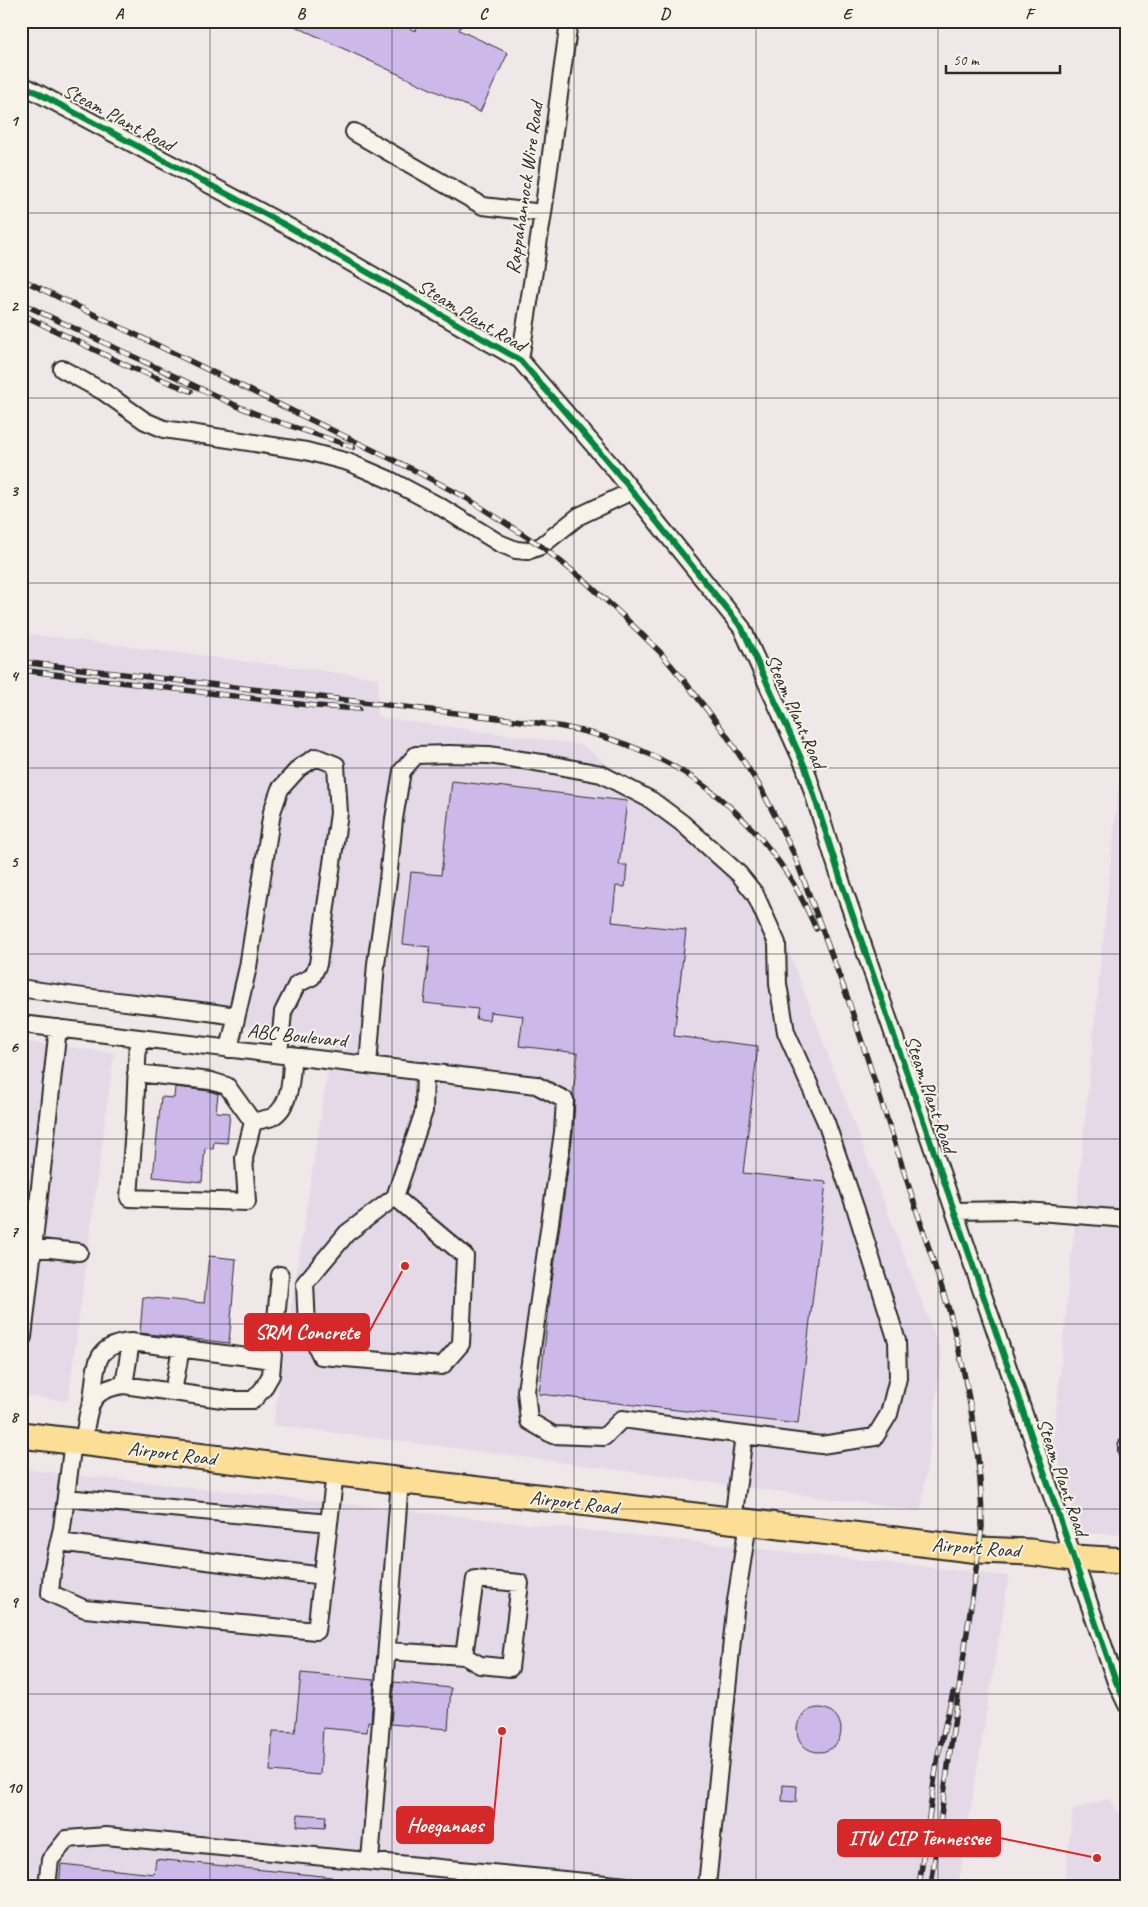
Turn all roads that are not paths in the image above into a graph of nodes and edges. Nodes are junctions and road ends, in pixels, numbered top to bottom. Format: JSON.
{"nodes":[{"id":1,"x":569,"y":21,"type":"edge"},
{"id":2,"x":21,"y":84,"type":"edge"},
{"id":3,"x":354,"y":132,"type":"dead end"},
{"id":4,"x":543,"y":213,"type":"junction"},
{"id":5,"x":520,"y":360,"type":"junction"},
{"id":6,"x":62,"y":369,"type":"dead end"},
{"id":7,"x":632,"y":491,"type":"junction"},
{"id":8,"x":21,"y":988,"type":"edge"},
{"id":9,"x":236,"y":1016,"type":"junction"},
{"id":10,"x":21,"y":1024,"type":"edge"},
{"id":11,"x":58,"y":1028,"type":"junction"},
{"id":12,"x":138,"y":1038,"type":"junction"},
{"id":13,"x":229,"y":1049,"type":"junction"},
{"id":14,"x":286,"y":1055,"type":"junction"},
{"id":15,"x":368,"y":1065,"type":"junction"},
{"id":16,"x":425,"y":1071,"type":"junction"},
{"id":17,"x":136,"y":1073,"type":"junction"},
{"id":18,"x":253,"y":1122,"type":"junction"},
{"id":19,"x":395,"y":1197,"type":"junction"},
{"id":20,"x":954,"y":1211,"type":"junction"},
{"id":21,"x":1127,"y":1219,"type":"edge"},
{"id":22,"x":27,"y":1247,"type":"edge"},
{"id":23,"x":79,"y":1252,"type":"dead end"},
{"id":24,"x":280,"y":1275,"type":"dead end"},
{"id":25,"x":23,"y":1337,"type":"dead end"},
{"id":26,"x":131,"y":1342,"type":"junction"},
{"id":27,"x":181,"y":1348,"type":"junction"},
{"id":28,"x":272,"y":1360,"type":"junction"},
{"id":29,"x":124,"y":1385,"type":"junction"},
{"id":30,"x":173,"y":1392,"type":"junction"},
{"id":31,"x":92,"y":1399,"type":"junction"},
{"id":32,"x":21,"y":1435,"type":"edge"},
{"id":33,"x":744,"y":1435,"type":"junction"},
{"id":34,"x":78,"y":1442,"type":"junction"},
{"id":35,"x":1127,"y":1446,"type":"edge"},
{"id":36,"x":1127,"y":1451,"type":"edge"},
{"id":37,"x":335,"y":1473,"type":"junction"},
{"id":38,"x":400,"y":1480,"type":"junction"},
{"id":39,"x":66,"y":1498,"type":"junction"},
{"id":40,"x":741,"y":1522,"type":"junction"},
{"id":41,"x":329,"y":1523,"type":"junction"},
{"id":42,"x":59,"y":1542,"type":"junction"},
{"id":43,"x":1073,"y":1558,"type":"junction"},
{"id":44,"x":1127,"y":1561,"type":"edge"},
{"id":45,"x":323,"y":1576,"type":"junction"},
{"id":46,"x":387,"y":1651,"type":"junction"},
{"id":47,"x":464,"y":1656,"type":"junction"},
{"id":48,"x":1127,"y":1705,"type":"edge"},
{"id":49,"x":370,"y":1861,"type":"junction"},
{"id":50,"x":47,"y":1886,"type":"edge"},
{"id":51,"x":627,"y":1886,"type":"edge"},
{"id":52,"x":707,"y":1886,"type":"edge"}],
"edges":[{"from":1,"to":4,"type":"street","name":"Rappahannock Wire Road"},
{"from":2,"to":5,"type":"street","name":"Steam Plant Road"},
{"from":3,"to":4,"type":"street"},
{"from":4,"to":5,"type":"street","name":"Rappahannock Wire Road"},
{"from":5,"to":7,"type":"street","name":"Steam Plant Road"},
{"from":6,"to":7,"type":"street"},
{"from":7,"to":20,"type":"street","name":"Steam Plant Road"},
{"from":8,"to":9,"type":"street"},
{"from":9,"to":13,"type":"street"},
{"from":9,"to":14,"type":"street"},
{"from":10,"to":11,"type":"street","name":"ABC Boulevard"},
{"from":11,"to":12,"type":"street","name":"ABC Boulevard"},
{"from":11,"to":22,"type":"street"},
{"from":12,"to":13,"type":"street","name":"ABC Boulevard"},
{"from":12,"to":17,"type":"street"},
{"from":13,"to":14,"type":"street","name":"ABC Boulevard"},
{"from":14,"to":15,"type":"street","name":"ABC Boulevard"},
{"from":14,"to":18,"type":"street"},
{"from":15,"to":16,"type":"street","name":"ABC Boulevard"},
{"from":15,"to":33,"type":"street"},
{"from":16,"to":19,"type":"street"},
{"from":16,"to":33,"type":"street","name":"ABC Boulevard"},
{"from":17,"to":18,"type":"street"},
{"from":17,"to":18,"type":"street"},
{"from":19,"to":19,"type":"street"},
{"from":20,"to":21,"type":"street"},
{"from":20,"to":43,"type":"street","name":"Steam Plant Road"},
{"from":22,"to":23,"type":"street"},
{"from":22,"to":25,"type":"street"},
{"from":24,"to":28,"type":"street"},
{"from":26,"to":27,"type":"street"},
{"from":26,"to":29,"type":"street"},
{"from":26,"to":31,"type":"street"},
{"from":27,"to":28,"type":"street"},
{"from":27,"to":30,"type":"street"},
{"from":28,"to":30,"type":"street"},
{"from":29,"to":30,"type":"street"},
{"from":29,"to":31,"type":"street"},
{"from":31,"to":34,"type":"street"},
{"from":32,"to":34,"type":"highway","name":"Airport Road"},
{"from":33,"to":40,"type":"street"},
{"from":34,"to":37,"type":"highway","name":"Airport Road"},
{"from":34,"to":39,"type":"street"},
{"from":35,"to":36,"type":"street"},
{"from":37,"to":38,"type":"highway","name":"Airport Road"},
{"from":37,"to":41,"type":"street"},
{"from":38,"to":40,"type":"highway","name":"Airport Road"},
{"from":38,"to":46,"type":"street"},
{"from":39,"to":41,"type":"street"},
{"from":39,"to":42,"type":"street"},
{"from":40,"to":43,"type":"highway","name":"Airport Road"},
{"from":40,"to":52,"type":"street"},
{"from":41,"to":45,"type":"street"},
{"from":42,"to":45,"type":"street"},
{"from":42,"to":45,"type":"street"},
{"from":43,"to":44,"type":"highway","name":"Airport Road"},
{"from":43,"to":48,"type":"street","name":"Steam Plant Road"},
{"from":46,"to":47,"type":"street"},
{"from":46,"to":49,"type":"street"},
{"from":47,"to":47,"type":"street"},
{"from":49,"to":50,"type":"street"},
{"from":49,"to":51,"type":"street"}]}
